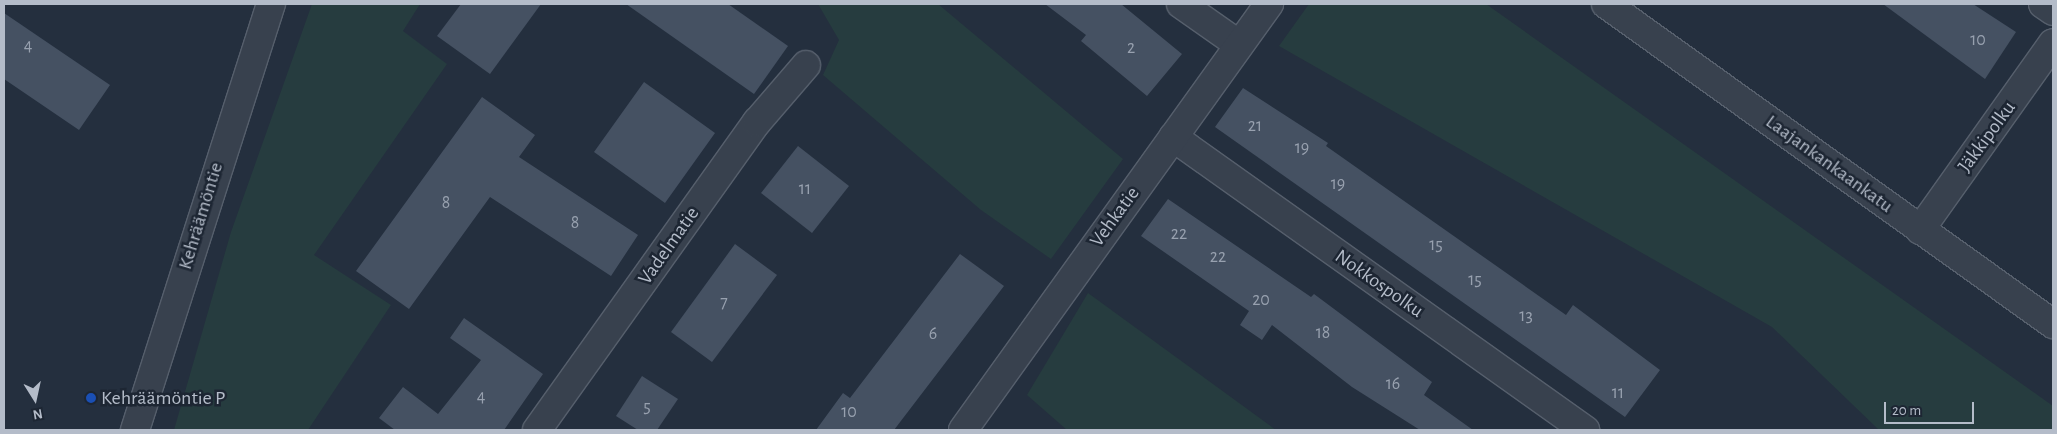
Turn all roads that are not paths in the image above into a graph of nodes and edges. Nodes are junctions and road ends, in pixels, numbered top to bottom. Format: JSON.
{"nodes":[{"id":1,"x":271,"y":4,"type":"edge"},
{"id":2,"x":1181,"y":4,"type":"edge"},
{"id":3,"x":1269,"y":4,"type":"edge"},
{"id":4,"x":1606,"y":4,"type":"edge"},
{"id":5,"x":2043,"y":4,"type":"edge"},
{"id":6,"x":2053,"y":11,"type":"edge"},
{"id":7,"x":2053,"y":43,"type":"edge"},
{"id":8,"x":1238,"y":44,"type":"junction"},
{"id":9,"x":806,"y":66,"type":"dead end"},
{"id":10,"x":1173,"y":137,"type":"junction"},
{"id":11,"x":1920,"y":230,"type":"junction"},
{"id":12,"x":2053,"y":324,"type":"edge"},
{"id":13,"x":135,"y":430,"type":"edge"},
{"id":14,"x":537,"y":430,"type":"edge"},
{"id":15,"x":963,"y":430,"type":"edge"},
{"id":16,"x":1585,"y":430,"type":"edge"}],
"edges":[{"from":1,"to":13,"type":"street","name":"Kehräämöntie"},
{"from":2,"to":8,"type":"street"},
{"from":3,"to":8,"type":"street","name":"Vehkatie"},
{"from":4,"to":11,"type":"street","name":"Laajankankaankatu"},
{"from":5,"to":6,"type":"street"},
{"from":7,"to":11,"type":"street","name":"Jäkkipolku"},
{"from":8,"to":10,"type":"street","name":"Vehkatie"},
{"from":9,"to":14,"type":"street","name":"Vadelmatie"},
{"from":10,"to":15,"type":"street","name":"Vehkatie"},
{"from":10,"to":16,"type":"street","name":"Nokkospolku"},
{"from":11,"to":12,"type":"street","name":"Laajankankaankatu"}]}
